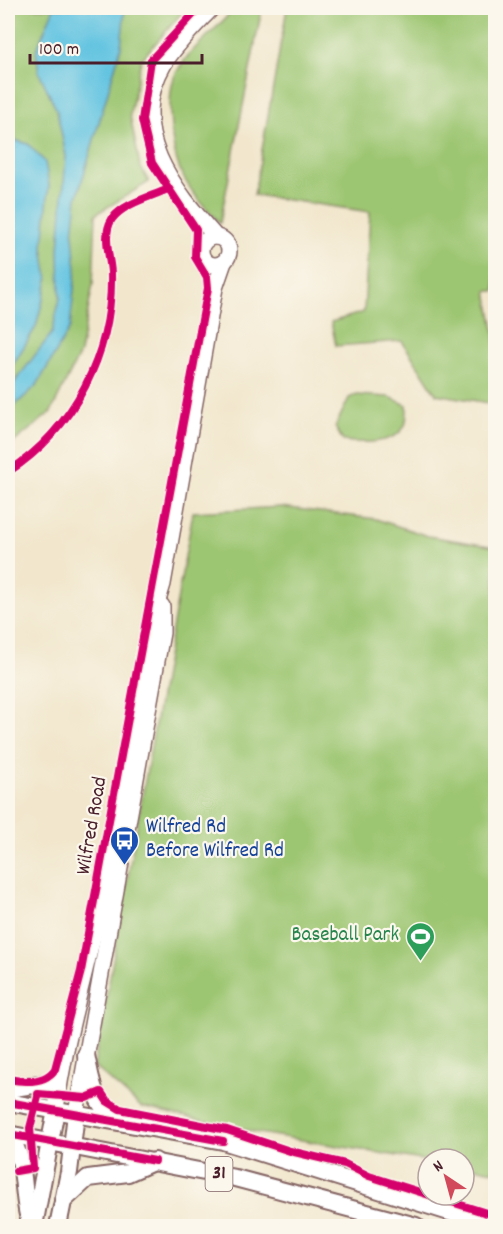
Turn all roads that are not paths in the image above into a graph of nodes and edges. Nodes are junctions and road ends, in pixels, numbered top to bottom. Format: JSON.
{"nodes":[{"id":1,"x":212,"y":8,"type":"edge"},
{"id":2,"x":211,"y":239,"type":"junction"},
{"id":3,"x":217,"y":263,"type":"junction"},
{"id":4,"x":163,"y":584,"type":"junction"},
{"id":5,"x":86,"y":1055,"type":"junction"},
{"id":6,"x":60,"y":1074,"type":"junction"},
{"id":7,"x":8,"y":1089,"type":"edge"},
{"id":8,"x":8,"y":1102,"type":"edge"},
{"id":9,"x":56,"y":1110,"type":"junction"},
{"id":10,"x":76,"y":1114,"type":"junction"},
{"id":11,"x":122,"y":1123,"type":"junction"},
{"id":12,"x":8,"y":1134,"type":"edge"},
{"id":13,"x":52,"y":1141,"type":"junction"},
{"id":14,"x":73,"y":1145,"type":"junction"},
{"id":15,"x":155,"y":1161,"type":"junction"},
{"id":16,"x":63,"y":1201,"type":"junction"},
{"id":17,"x":32,"y":1227,"type":"edge"},
{"id":18,"x":58,"y":1227,"type":"edge"},
{"id":19,"x":416,"y":1227,"type":"edge"},
{"id":20,"x":494,"y":1227,"type":"edge"}],
"edges":[{"from":1,"to":2,"type":"main road"},
{"from":2,"to":3,"type":"main road"},
{"from":2,"to":3,"type":"main road"},
{"from":3,"to":4,"type":"main road","name":"Wilfred Road"},
{"from":4,"to":5,"type":"main road","name":"Wilfred Road"},
{"from":4,"to":6,"type":"main road","name":"Wilfred Road"},
{"from":5,"to":10,"type":"main road","name":"Wilfred Road"},
{"from":5,"to":11,"type":"main road"},
{"from":6,"to":7,"type":"main road"},
{"from":6,"to":9,"type":"main road","name":"Wilfred Road"},
{"from":8,"to":9,"type":"main road","number":"31"},
{"from":9,"to":10,"type":"main road","number":"31"},
{"from":9,"to":13,"type":"main road"},
{"from":10,"to":11,"type":"main road","number":"31"},
{"from":10,"to":14,"type":"main road"},
{"from":11,"to":20,"type":"main road","number":"31"},
{"from":12,"to":13,"type":"main road","number":"31"},
{"from":12,"to":17,"type":"main road"},
{"from":13,"to":14,"type":"main road","number":"31"},
{"from":13,"to":17,"type":"main road"},
{"from":14,"to":15,"type":"main road","number":"31"},
{"from":14,"to":16,"type":"main road"},
{"from":15,"to":16,"type":"main road"},
{"from":15,"to":19,"type":"main road","number":"31"},
{"from":16,"to":18,"type":"main road"}]}
